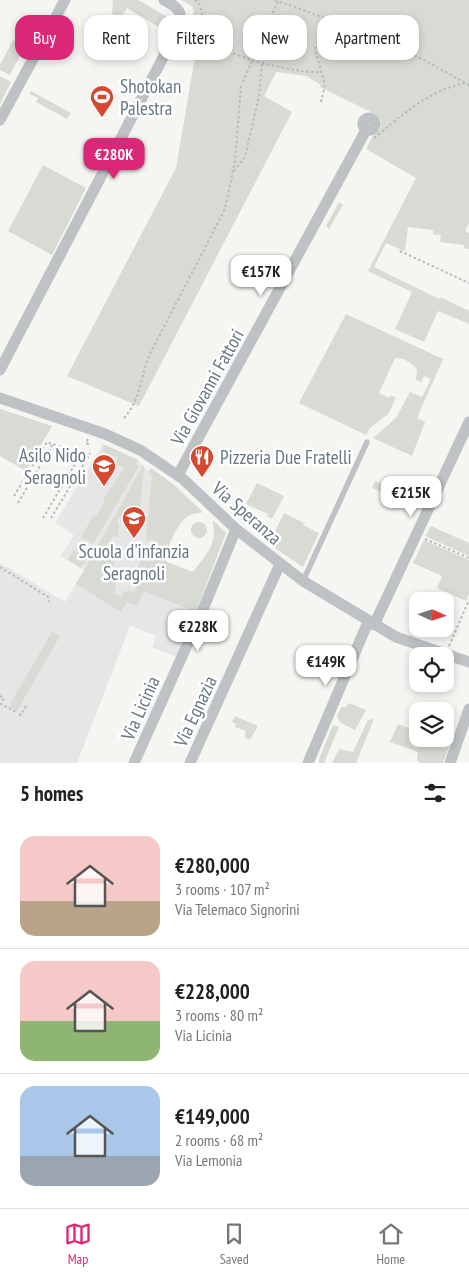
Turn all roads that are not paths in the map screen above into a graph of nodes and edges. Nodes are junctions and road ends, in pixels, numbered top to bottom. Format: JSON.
{"nodes":[{"id":1,"x":65,"y":0,"type":"edge"},
{"id":2,"x":164,"y":0,"type":"edge"},
{"id":3,"x":0,"y":120,"type":"edge"},
{"id":4,"x":366,"y":130,"type":"dead end"},
{"id":5,"x":0,"y":370,"type":"edge"},
{"id":6,"x":0,"y":398,"type":"edge"},
{"id":7,"x":469,"y":422,"type":"edge"},
{"id":8,"x":367,"y":442,"type":"dead end"},
{"id":9,"x":178,"y":475,"type":"junction"},
{"id":10,"x":236,"y":529,"type":"junction"},
{"id":11,"x":280,"y":564,"type":"junction"},
{"id":12,"x":304,"y":580,"type":"junction"},
{"id":13,"x":371,"y":623,"type":"junction"},
{"id":14,"x":469,"y":662,"type":"edge"},
{"id":15,"x":469,"y":709,"type":"edge"},
{"id":16,"x":134,"y":763,"type":"edge"},
{"id":17,"x":190,"y":763,"type":"edge"},
{"id":18,"x":308,"y":763,"type":"edge"},
{"id":19,"x":450,"y":763,"type":"edge"}],
"edges":[{"from":1,"to":3,"type":"street"},
{"from":2,"to":5,"type":"street"},
{"from":4,"to":9,"type":"street","name":"Via Giovanni Fattori"},
{"from":6,"to":9,"type":"street","name":"Via Speranza"},
{"from":7,"to":13,"type":"street"},
{"from":8,"to":12,"type":"lane"},
{"from":9,"to":10,"type":"street","name":"Via Speranza"},
{"from":10,"to":11,"type":"street","name":"Via Speranza"},
{"from":10,"to":16,"type":"street","name":"Via Licinia"},
{"from":11,"to":12,"type":"street","name":"Via Speranza"},
{"from":11,"to":17,"type":"street","name":"Via Egnazia"},
{"from":12,"to":13,"type":"street","name":"Via Speranza"},
{"from":13,"to":14,"type":"street","name":"Via Speranza"},
{"from":13,"to":18,"type":"street"},
{"from":15,"to":19,"type":"street"}]}
